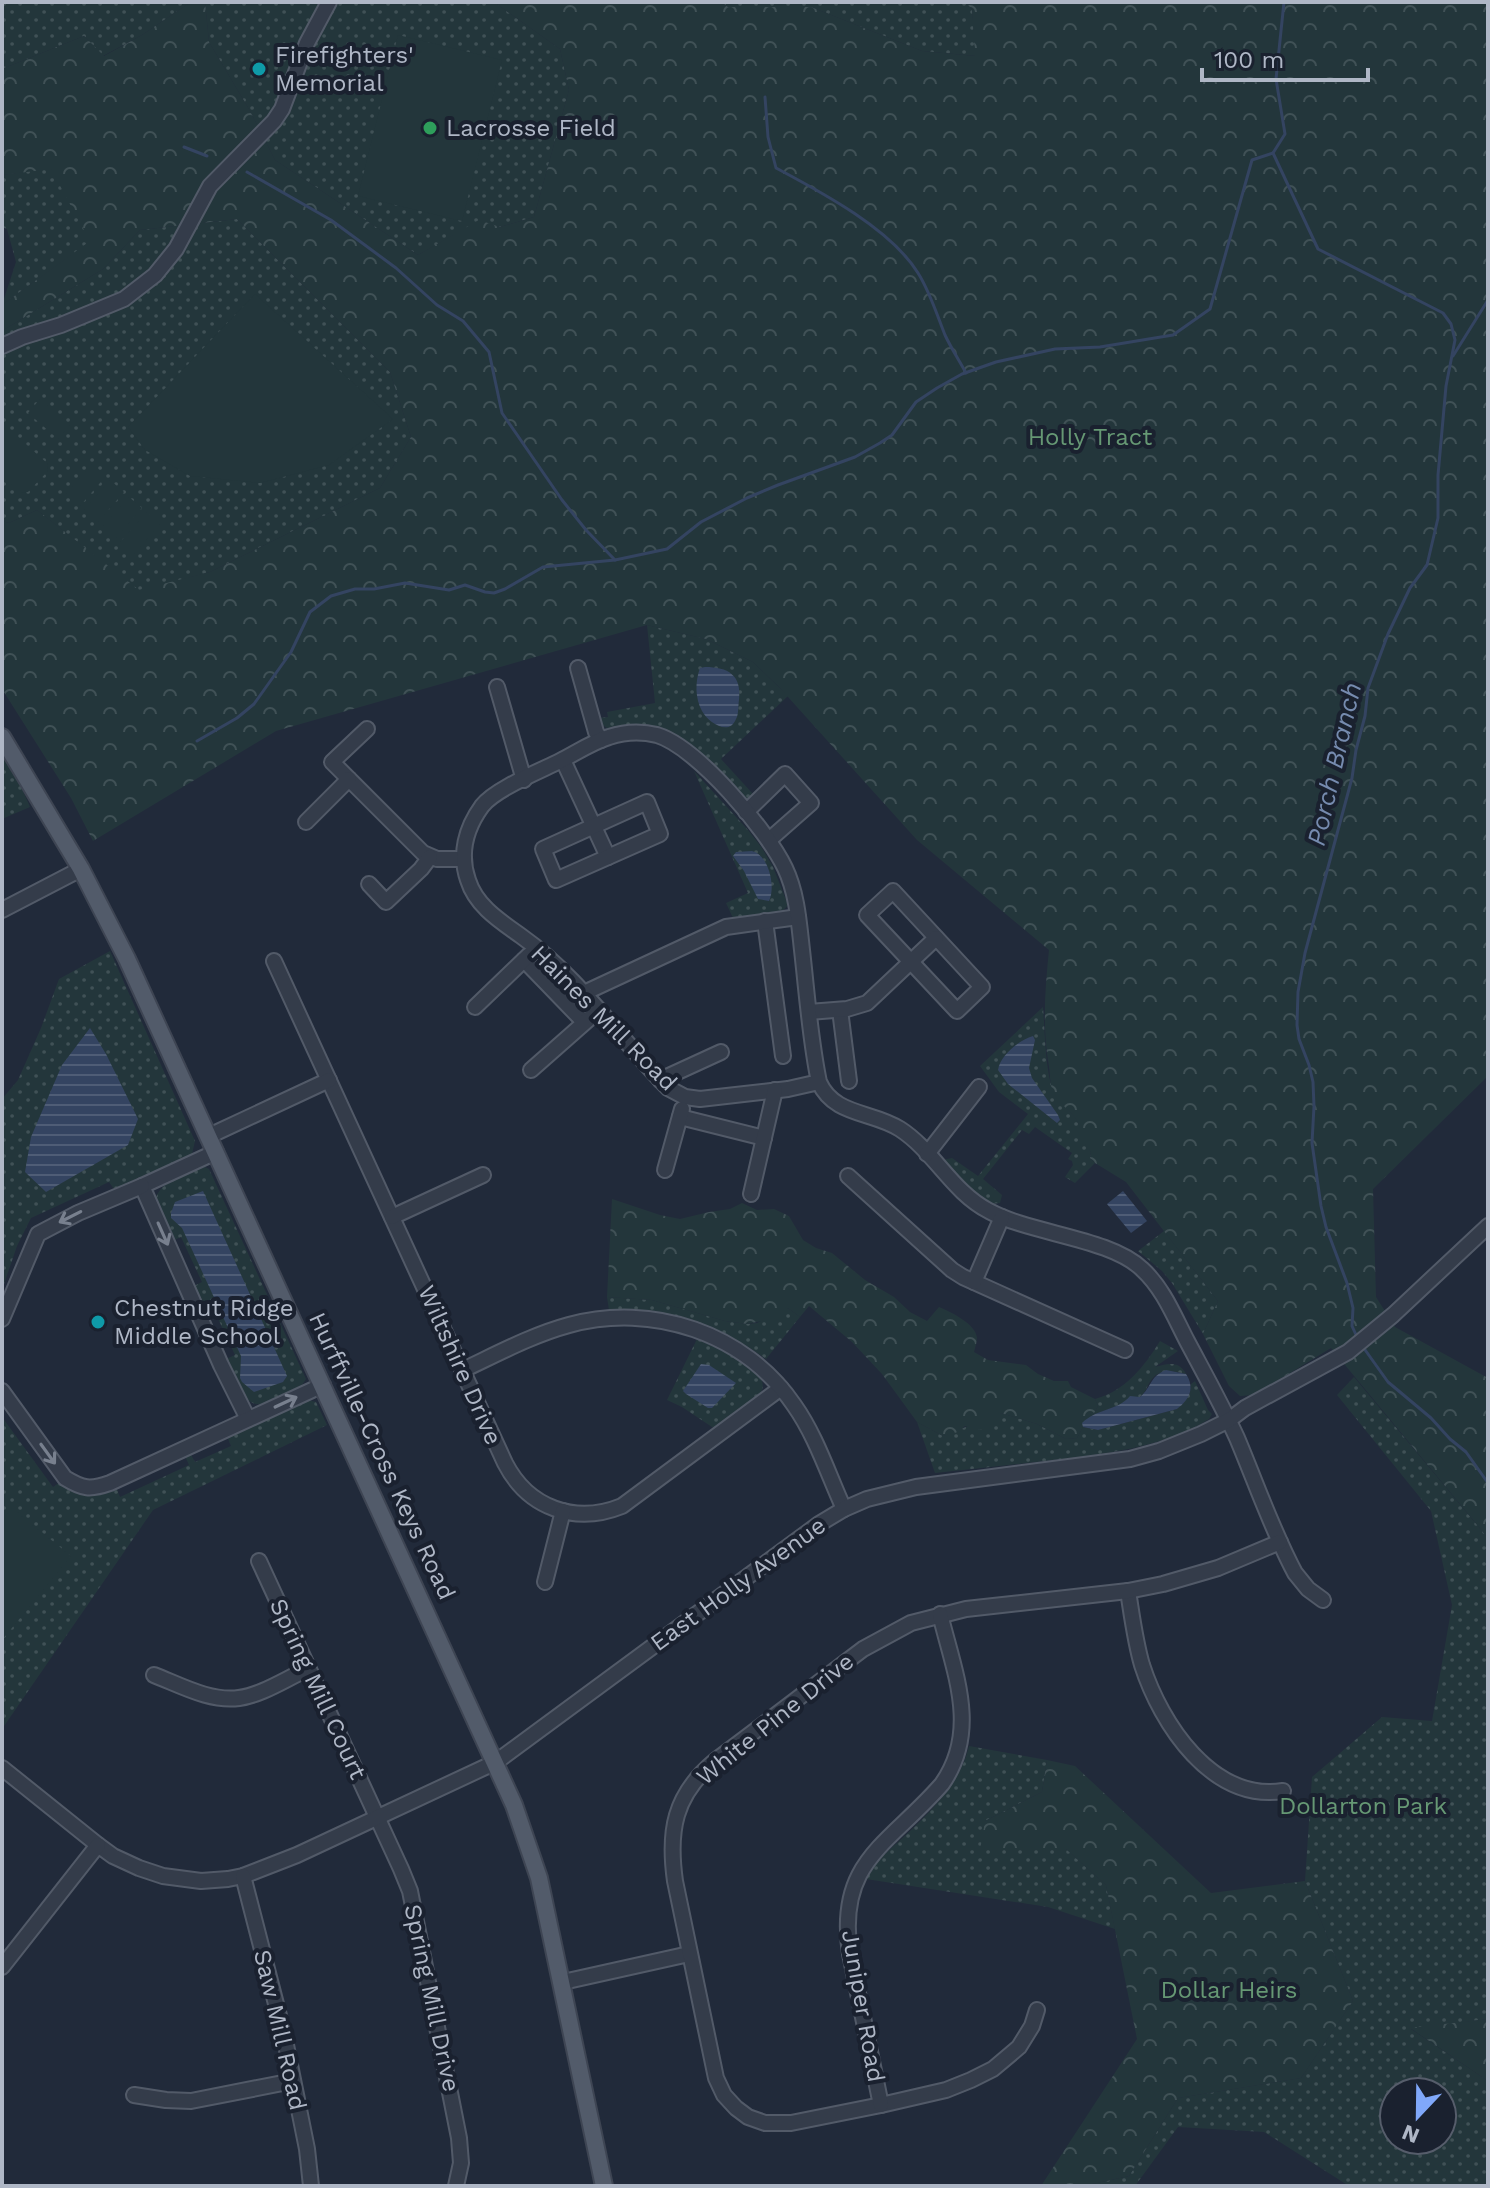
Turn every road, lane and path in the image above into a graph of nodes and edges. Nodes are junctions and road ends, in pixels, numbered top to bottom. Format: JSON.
{"nodes":[{"id":1,"x":329,"y":2,"type":"edge"},
{"id":2,"x":2,"y":346,"type":"edge"},
{"id":3,"x":578,"y":668,"type":"dead end"},
{"id":4,"x":497,"y":687,"type":"dead end"},
{"id":5,"x":367,"y":729,"type":"dead end"},
{"id":6,"x":2,"y":737,"type":"edge"},
{"id":7,"x":601,"y":740,"type":"junction"},
{"id":8,"x":563,"y":760,"type":"junction"},
{"id":9,"x":349,"y":779,"type":"junction"},
{"id":10,"x":524,"y":780,"type":"junction"},
{"id":11,"x":746,"y":812,"type":"junction"},
{"id":12,"x":306,"y":822,"type":"dead end"},
{"id":13,"x":594,"y":825,"type":"junction"},
{"id":14,"x":769,"y":840,"type":"junction"},
{"id":15,"x":430,"y":857,"type":"junction"},
{"id":16,"x":608,"y":857,"type":"junction"},
{"id":17,"x":464,"y":859,"type":"junction"},
{"id":18,"x":81,"y":869,"type":"junction"},
{"id":19,"x":369,"y":884,"type":"dead end"},
{"id":20,"x":2,"y":910,"type":"edge"},
{"id":21,"x":798,"y":917,"type":"junction"},
{"id":22,"x":765,"y":921,"type":"junction"},
{"id":23,"x":936,"y":938,"type":"junction"},
{"id":24,"x":536,"y":947,"type":"junction"},
{"id":25,"x":524,"y":960,"type":"junction"},
{"id":26,"x":274,"y":961,"type":"dead end"},
{"id":27,"x":911,"y":962,"type":"junction"},
{"id":28,"x":584,"y":993,"type":"junction"},
{"id":29,"x":475,"y":1007,"type":"dead end"},
{"id":30,"x":599,"y":1010,"type":"junction"},
{"id":31,"x":840,"y":1010,"type":"junction"},
{"id":32,"x":809,"y":1012,"type":"junction"},
{"id":33,"x":584,"y":1022,"type":"junction"},
{"id":34,"x":721,"y":1052,"type":"dead end"},
{"id":35,"x":783,"y":1056,"type":"dead end"},
{"id":36,"x":531,"y":1070,"type":"dead end"},
{"id":37,"x":329,"y":1080,"type":"junction"},
{"id":38,"x":660,"y":1080,"type":"junction"},
{"id":39,"x":849,"y":1081,"type":"dead end"},
{"id":40,"x":819,"y":1082,"type":"junction"},
{"id":41,"x":979,"y":1087,"type":"dead end"},
{"id":42,"x":775,"y":1090,"type":"junction"},
{"id":43,"x":685,"y":1097,"type":"junction"},
{"id":44,"x":680,"y":1117,"type":"junction"},
{"id":45,"x":764,"y":1138,"type":"junction"},
{"id":46,"x":212,"y":1144,"type":"junction"},
{"id":47,"x":927,"y":1154,"type":"junction"},
{"id":48,"x":665,"y":1170,"type":"dead end"},
{"id":49,"x":483,"y":1175,"type":"dead end"},
{"id":50,"x":848,"y":1176,"type":"dead end"},
{"id":51,"x":142,"y":1186,"type":"junction"},
{"id":52,"x":751,"y":1194,"type":"dead end"},
{"id":53,"x":392,"y":1217,"type":"junction"},
{"id":54,"x":1002,"y":1217,"type":"junction"},
{"id":55,"x":1488,"y":1226,"type":"edge"},
{"id":56,"x":974,"y":1282,"type":"junction"},
{"id":57,"x":2,"y":1319,"type":"edge"},
{"id":58,"x":1125,"y":1350,"type":"dead end"},
{"id":59,"x":463,"y":1370,"type":"junction"},
{"id":60,"x":323,"y":1385,"type":"junction"},
{"id":61,"x":781,"y":1388,"type":"junction"},
{"id":62,"x":2,"y":1391,"type":"edge"},
{"id":63,"x":248,"y":1419,"type":"junction"},
{"id":64,"x":1229,"y":1420,"type":"junction"},
{"id":65,"x":844,"y":1509,"type":"junction"},
{"id":66,"x":563,"y":1511,"type":"junction"},
{"id":67,"x":1280,"y":1542,"type":"junction"},
{"id":68,"x":259,"y":1561,"type":"dead end"},
{"id":69,"x":545,"y":1582,"type":"dead end"},
{"id":70,"x":1128,"y":1591,"type":"junction"},
{"id":71,"x":1323,"y":1600,"type":"dead end"},
{"id":72,"x":940,"y":1614,"type":"junction"},
{"id":73,"x":308,"y":1669,"type":"junction"},
{"id":74,"x":154,"y":1675,"type":"dead end"},
{"id":75,"x":496,"y":1762,"type":"junction"},
{"id":76,"x":2,"y":1768,"type":"edge"},
{"id":77,"x":1283,"y":1791,"type":"dead end"},
{"id":78,"x":376,"y":1817,"type":"junction"},
{"id":79,"x":98,"y":1845,"type":"junction"},
{"id":80,"x":243,"y":1876,"type":"junction"},
{"id":81,"x":689,"y":1954,"type":"junction"},
{"id":82,"x":2,"y":1966,"type":"edge"},
{"id":83,"x":563,"y":1982,"type":"junction"},
{"id":84,"x":1037,"y":2010,"type":"dead end"},
{"id":85,"x":293,"y":2081,"type":"junction"},
{"id":86,"x":134,"y":2095,"type":"dead end"},
{"id":87,"x":881,"y":2105,"type":"junction"},
{"id":88,"x":311,"y":2186,"type":"edge"},
{"id":89,"x":456,"y":2186,"type":"edge"},
{"id":90,"x":604,"y":2186,"type":"edge"}],
"edges":[{"from":1,"to":2,"type":"street"},
{"from":3,"to":7,"type":"street"},
{"from":4,"to":10,"type":"street"},
{"from":5,"to":9,"type":"street"},
{"from":6,"to":18,"type":"main road","name":"Hurffville-Cross Keys Road"},
{"from":7,"to":8,"type":"street"},
{"from":7,"to":11,"type":"street"},
{"from":8,"to":10,"type":"street"},
{"from":8,"to":13,"type":"street"},
{"from":9,"to":12,"type":"street"},
{"from":9,"to":15,"type":"street"},
{"from":10,"to":17,"type":"street"},
{"from":11,"to":14,"type":"street"},
{"from":11,"to":14,"type":"street"},
{"from":13,"to":16,"type":"street"},
{"from":13,"to":16,"type":"street"},
{"from":13,"to":16,"type":"street"},
{"from":14,"to":21,"type":"street"},
{"from":15,"to":17,"type":"street"},
{"from":15,"to":19,"type":"street"},
{"from":17,"to":24,"type":"street","name":"Haines Mill Road"},
{"from":18,"to":20,"type":"street"},
{"from":18,"to":46,"type":"main road","name":"Hurffville-Cross Keys Road"},
{"from":21,"to":22,"type":"street"},
{"from":21,"to":32,"type":"street"},
{"from":22,"to":28,"type":"street"},
{"from":22,"to":35,"type":"street"},
{"from":23,"to":27,"type":"street"},
{"from":23,"to":27,"type":"street"},
{"from":23,"to":27,"type":"street"},
{"from":24,"to":25,"type":"street"},
{"from":24,"to":28,"type":"street","name":"Haines Mill Road"},
{"from":25,"to":29,"type":"street"},
{"from":25,"to":33,"type":"street"},
{"from":26,"to":37,"type":"street","name":"Wiltshire Drive"},
{"from":27,"to":31,"type":"street"},
{"from":28,"to":30,"type":"street","name":"Haines Mill Road"},
{"from":30,"to":33,"type":"street"},
{"from":30,"to":38,"type":"street","name":"Haines Mill Road"},
{"from":31,"to":32,"type":"street"},
{"from":31,"to":39,"type":"street"},
{"from":32,"to":40,"type":"street"},
{"from":33,"to":36,"type":"street"},
{"from":34,"to":38,"type":"street"},
{"from":37,"to":46,"type":"street"},
{"from":37,"to":53,"type":"street","name":"Wiltshire Drive"},
{"from":38,"to":43,"type":"street","name":"Haines Mill Road"},
{"from":40,"to":42,"type":"street","name":"Haines Mill Road"},
{"from":40,"to":47,"type":"street"},
{"from":41,"to":47,"type":"street"},
{"from":42,"to":43,"type":"street","name":"Haines Mill Road"},
{"from":42,"to":45,"type":"street"},
{"from":43,"to":44,"type":"street"},
{"from":44,"to":45,"type":"street"},
{"from":44,"to":48,"type":"street"},
{"from":45,"to":52,"type":"street"},
{"from":46,"to":51,"type":"street"},
{"from":46,"to":60,"type":"main road","name":"Hurffville-Cross Keys Road"},
{"from":47,"to":54,"type":"street"},
{"from":49,"to":53,"type":"street"},
{"from":50,"to":56,"type":"street"},
{"from":51,"to":57,"type":"street","one_way":true},
{"from":51,"to":63,"type":"street","one_way":true},
{"from":53,"to":59,"type":"street","name":"Wiltshire Drive"},
{"from":54,"to":56,"type":"street"},
{"from":54,"to":64,"type":"street"},
{"from":55,"to":64,"type":"street","name":"East Holly Avenue"},
{"from":56,"to":58,"type":"street"},
{"from":59,"to":61,"type":"street"},
{"from":59,"to":66,"type":"street","name":"Wiltshire Drive"},
{"from":63,"to":60,"type":"street","one_way":true},
{"from":60,"to":75,"type":"main road","name":"Hurffville-Cross Keys Road"},
{"from":61,"to":65,"type":"street"},
{"from":61,"to":66,"type":"street","name":"Wiltshire Drive"},
{"from":62,"to":63,"type":"street","one_way":true},
{"from":64,"to":65,"type":"street","name":"East Holly Avenue"},
{"from":64,"to":67,"type":"street"},
{"from":65,"to":75,"type":"street","name":"East Holly Avenue"},
{"from":66,"to":69,"type":"street"},
{"from":67,"to":70,"type":"street","name":"White Pine Drive"},
{"from":67,"to":71,"type":"street"},
{"from":68,"to":73,"type":"street","name":"Spring Mill Court"},
{"from":70,"to":72,"type":"street","name":"White Pine Drive"},
{"from":70,"to":77,"type":"street"},
{"from":72,"to":81,"type":"street","name":"White Pine Drive"},
{"from":72,"to":87,"type":"street","name":"Juniper Road"},
{"from":73,"to":74,"type":"street"},
{"from":73,"to":78,"type":"street","name":"Spring Mill Court"},
{"from":75,"to":78,"type":"street","name":"East Holly Avenue"},
{"from":75,"to":83,"type":"main road","name":"Hurffville-Cross Keys Road"},
{"from":76,"to":79,"type":"street","name":"East Holly Avenue"},
{"from":78,"to":80,"type":"street","name":"East Holly Avenue"},
{"from":78,"to":89,"type":"street","name":"Spring Mill Drive"},
{"from":79,"to":80,"type":"street","name":"East Holly Avenue"},
{"from":79,"to":82,"type":"street"},
{"from":80,"to":85,"type":"street","name":"Saw Mill Road"},
{"from":81,"to":83,"type":"street"},
{"from":81,"to":87,"type":"street","name":"White Pine Drive"},
{"from":83,"to":90,"type":"main road","name":"Hurffville-Cross Keys Road"},
{"from":84,"to":87,"type":"street","name":"White Pine Drive"},
{"from":85,"to":86,"type":"street"},
{"from":85,"to":88,"type":"street","name":"Saw Mill Road"}]}
